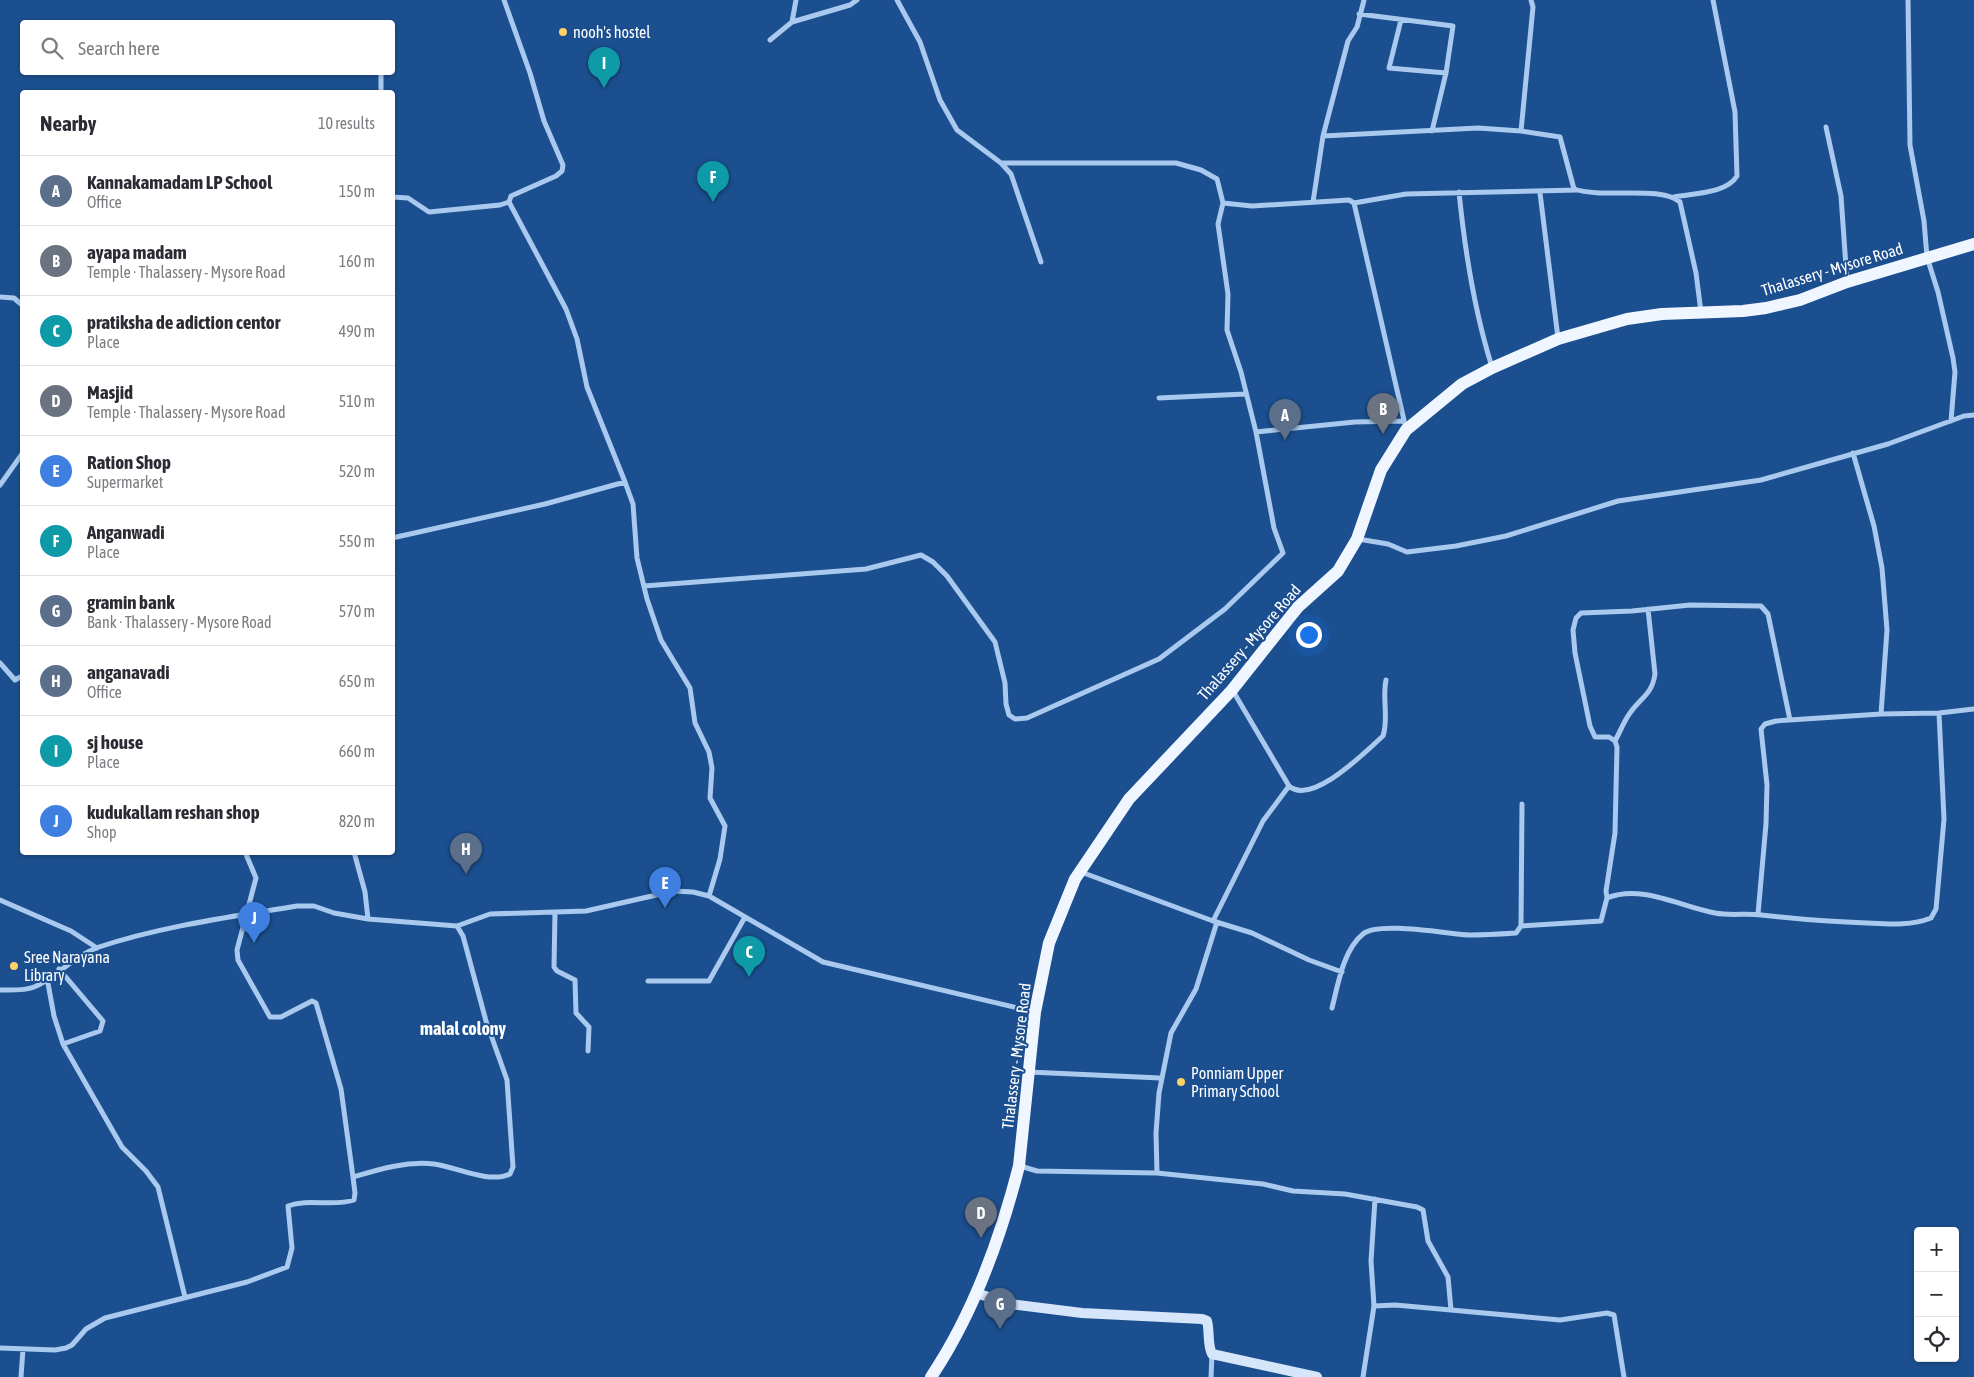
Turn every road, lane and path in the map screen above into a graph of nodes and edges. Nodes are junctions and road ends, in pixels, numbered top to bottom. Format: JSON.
{"nodes":[{"id":1,"x":504,"y":0,"type":"edge"},
{"id":2,"x":796,"y":0,"type":"edge"},
{"id":3,"x":857,"y":0,"type":"edge"},
{"id":4,"x":896,"y":0,"type":"edge"},
{"id":5,"x":1364,"y":0,"type":"edge"},
{"id":6,"x":1531,"y":0,"type":"edge"},
{"id":7,"x":1713,"y":0,"type":"edge"},
{"id":8,"x":1908,"y":0,"type":"edge"},
{"id":9,"x":1359,"y":14,"type":"junction"},
{"id":10,"x":1401,"y":20,"type":"junction"},
{"id":11,"x":792,"y":22,"type":"junction"},
{"id":12,"x":770,"y":40,"type":"dead end"},
{"id":13,"x":1446,"y":72,"type":"junction"},
{"id":14,"x":381,"y":75,"type":"edge"},
{"id":15,"x":381,"y":90,"type":"edge"},
{"id":16,"x":1826,"y":127,"type":"dead end"},
{"id":17,"x":1432,"y":131,"type":"junction"},
{"id":18,"x":1521,"y":132,"type":"junction"},
{"id":19,"x":1323,"y":136,"type":"junction"},
{"id":20,"x":1000,"y":163,"type":"junction"},
{"id":21,"x":1578,"y":190,"type":"junction"},
{"id":22,"x":1459,"y":192,"type":"junction"},
{"id":23,"x":1540,"y":192,"type":"junction"},
{"id":24,"x":395,"y":197,"type":"edge"},
{"id":25,"x":1674,"y":197,"type":"junction"},
{"id":26,"x":510,"y":202,"type":"junction"},
{"id":27,"x":1314,"y":202,"type":"junction"},
{"id":28,"x":1223,"y":203,"type":"junction"},
{"id":29,"x":1354,"y":203,"type":"junction"},
{"id":30,"x":1974,"y":244,"type":"edge"},
{"id":31,"x":1927,"y":257,"type":"junction"},
{"id":32,"x":1041,"y":262,"type":"dead end"},
{"id":33,"x":1847,"y":282,"type":"junction"},
{"id":34,"x":0,"y":297,"type":"edge"},
{"id":35,"x":20,"y":303,"type":"edge"},
{"id":36,"x":1701,"y":312,"type":"junction"},
{"id":37,"x":1558,"y":339,"type":"junction"},
{"id":38,"x":1492,"y":368,"type":"junction"},
{"id":39,"x":1245,"y":394,"type":"junction"},
{"id":40,"x":1159,"y":398,"type":"dead end"},
{"id":41,"x":1974,"y":415,"type":"edge"},
{"id":42,"x":1951,"y":421,"type":"junction"},
{"id":43,"x":1405,"y":426,"type":"junction"},
{"id":44,"x":1256,"y":432,"type":"junction"},
{"id":45,"x":1853,"y":453,"type":"junction"},
{"id":46,"x":20,"y":457,"type":"edge"},
{"id":47,"x":625,"y":482,"type":"junction"},
{"id":48,"x":0,"y":485,"type":"edge"},
{"id":49,"x":395,"y":537,"type":"edge"},
{"id":50,"x":1357,"y":539,"type":"junction"},
{"id":51,"x":644,"y":586,"type":"junction"},
{"id":52,"x":1648,"y":609,"type":"junction"},
{"id":53,"x":0,"y":663,"type":"edge"},
{"id":54,"x":20,"y":677,"type":"edge"},
{"id":55,"x":1386,"y":680,"type":"dead end"},
{"id":56,"x":1232,"y":690,"type":"junction"},
{"id":57,"x":1974,"y":709,"type":"edge"},
{"id":58,"x":1939,"y":713,"type":"junction"},
{"id":59,"x":1881,"y":714,"type":"junction"},
{"id":60,"x":1790,"y":720,"type":"junction"},
{"id":61,"x":1616,"y":741,"type":"junction"},
{"id":62,"x":1289,"y":786,"type":"junction"},
{"id":63,"x":1522,"y":804,"type":"dead end"},
{"id":64,"x":246,"y":855,"type":"edge"},
{"id":65,"x":355,"y":855,"type":"edge"},
{"id":66,"x":1080,"y":872,"type":"junction"},
{"id":67,"x":709,"y":896,"type":"junction"},
{"id":68,"x":1607,"y":898,"type":"junction"},
{"id":69,"x":0,"y":900,"type":"edge"},
{"id":70,"x":555,"y":912,"type":"junction"},
{"id":71,"x":247,"y":914,"type":"junction"},
{"id":72,"x":1758,"y":914,"type":"junction"},
{"id":73,"x":745,"y":917,"type":"junction"},
{"id":74,"x":368,"y":919,"type":"junction"},
{"id":75,"x":1215,"y":922,"type":"junction"},
{"id":76,"x":457,"y":926,"type":"junction"},
{"id":77,"x":1521,"y":926,"type":"junction"},
{"id":78,"x":97,"y":948,"type":"junction"},
{"id":79,"x":59,"y":969,"type":"junction"},
{"id":80,"x":1342,"y":972,"type":"junction"},
{"id":81,"x":47,"y":978,"type":"junction"},
{"id":82,"x":648,"y":981,"type":"dead end"},
{"id":83,"x":0,"y":990,"type":"edge"},
{"id":84,"x":1332,"y":1008,"type":"dead end"},
{"id":85,"x":1035,"y":1012,"type":"junction"},
{"id":86,"x":63,"y":1044,"type":"junction"},
{"id":87,"x":588,"y":1051,"type":"dead end"},
{"id":88,"x":1028,"y":1072,"type":"junction"},
{"id":89,"x":1160,"y":1078,"type":"junction"},
{"id":90,"x":1019,"y":1166,"type":"junction"},
{"id":91,"x":1157,"y":1172,"type":"junction"},
{"id":92,"x":354,"y":1176,"type":"junction"},
{"id":93,"x":1375,"y":1199,"type":"junction"},
{"id":94,"x":976,"y":1293,"type":"junction"},
{"id":95,"x":185,"y":1297,"type":"junction"},
{"id":96,"x":1374,"y":1306,"type":"junction"},
{"id":97,"x":1451,"y":1310,"type":"junction"},
{"id":98,"x":0,"y":1348,"type":"edge"},
{"id":99,"x":23,"y":1349,"type":"junction"},
{"id":100,"x":1212,"y":1354,"type":"junction"},
{"id":101,"x":21,"y":1377,"type":"edge"},
{"id":102,"x":931,"y":1377,"type":"edge"},
{"id":103,"x":1211,"y":1377,"type":"edge"},
{"id":104,"x":1316,"y":1377,"type":"edge"},
{"id":105,"x":1363,"y":1377,"type":"edge"},
{"id":106,"x":1624,"y":1377,"type":"edge"}],
"edges":[{"from":1,"to":26,"type":"street"},
{"from":2,"to":11,"type":"street"},
{"from":3,"to":11,"type":"street"},
{"from":4,"to":20,"type":"street"},
{"from":5,"to":9,"type":"street"},
{"from":6,"to":18,"type":"street"},
{"from":7,"to":25,"type":"street"},
{"from":8,"to":31,"type":"street"},
{"from":9,"to":10,"type":"street"},
{"from":9,"to":19,"type":"street"},
{"from":10,"to":13,"type":"street"},
{"from":10,"to":13,"type":"street"},
{"from":11,"to":12,"type":"street"},
{"from":13,"to":17,"type":"street"},
{"from":14,"to":15,"type":"street"},
{"from":16,"to":33,"type":"street"},
{"from":17,"to":18,"type":"street"},
{"from":17,"to":19,"type":"street"},
{"from":18,"to":21,"type":"street"},
{"from":19,"to":27,"type":"street"},
{"from":20,"to":28,"type":"street"},
{"from":20,"to":32,"type":"street"},
{"from":21,"to":23,"type":"street"},
{"from":21,"to":25,"type":"street"},
{"from":22,"to":23,"type":"street"},
{"from":22,"to":29,"type":"street"},
{"from":22,"to":38,"type":"street"},
{"from":23,"to":37,"type":"street"},
{"from":24,"to":26,"type":"street"},
{"from":25,"to":36,"type":"street"},
{"from":26,"to":47,"type":"street"},
{"from":27,"to":28,"type":"street"},
{"from":27,"to":29,"type":"street"},
{"from":28,"to":39,"type":"street"},
{"from":29,"to":43,"type":"street"},
{"from":30,"to":31,"type":"main road","name":"Thalassery - Mysore Road"},
{"from":31,"to":33,"type":"main road","name":"Thalassery - Mysore Road"},
{"from":31,"to":42,"type":"street"},
{"from":33,"to":36,"type":"main road","name":"Thalassery - Mysore Road"},
{"from":34,"to":35,"type":"street"},
{"from":36,"to":37,"type":"main road","name":"Thalassery - Mysore Road"},
{"from":37,"to":38,"type":"main road","name":"Thalassery - Mysore Road"},
{"from":38,"to":43,"type":"main road","name":"Thalassery - Mysore Road"},
{"from":39,"to":40,"type":"street"},
{"from":39,"to":44,"type":"street"},
{"from":41,"to":42,"type":"street"},
{"from":42,"to":45,"type":"street"},
{"from":43,"to":44,"type":"street"},
{"from":43,"to":50,"type":"main road","name":"Thalassery - Mysore Road"},
{"from":44,"to":51,"type":"street"},
{"from":45,"to":50,"type":"street"},
{"from":45,"to":59,"type":"street"},
{"from":46,"to":48,"type":"street"},
{"from":47,"to":49,"type":"street"},
{"from":47,"to":51,"type":"street"},
{"from":50,"to":56,"type":"main road","name":"Thalassery - Mysore Road"},
{"from":51,"to":67,"type":"street"},
{"from":52,"to":60,"type":"street"},
{"from":52,"to":61,"type":"street"},
{"from":52,"to":61,"type":"street"},
{"from":53,"to":54,"type":"street"},
{"from":55,"to":62,"type":"street"},
{"from":56,"to":62,"type":"street"},
{"from":56,"to":66,"type":"main road","name":"Thalassery - Mysore Road"},
{"from":57,"to":58,"type":"street"},
{"from":58,"to":59,"type":"street"},
{"from":58,"to":72,"type":"street"},
{"from":59,"to":60,"type":"street"},
{"from":60,"to":72,"type":"street"},
{"from":61,"to":68,"type":"street"},
{"from":62,"to":75,"type":"street"},
{"from":63,"to":77,"type":"street"},
{"from":64,"to":71,"type":"street"},
{"from":65,"to":74,"type":"street"},
{"from":66,"to":75,"type":"street"},
{"from":66,"to":85,"type":"main road","name":"Thalassery - Mysore Road"},
{"from":67,"to":70,"type":"street"},
{"from":67,"to":73,"type":"street"},
{"from":68,"to":72,"type":"street"},
{"from":68,"to":77,"type":"street"},
{"from":69,"to":78,"type":"street"},
{"from":70,"to":76,"type":"street"},
{"from":70,"to":87,"type":"street"},
{"from":71,"to":74,"type":"street"},
{"from":71,"to":78,"type":"street"},
{"from":71,"to":92,"type":"street"},
{"from":73,"to":82,"type":"street"},
{"from":73,"to":85,"type":"street"},
{"from":74,"to":76,"type":"street"},
{"from":75,"to":80,"type":"street"},
{"from":75,"to":89,"type":"street"},
{"from":76,"to":92,"type":"street"},
{"from":77,"to":80,"type":"street"},
{"from":78,"to":79,"type":"street"},
{"from":79,"to":81,"type":"street"},
{"from":79,"to":86,"type":"street"},
{"from":80,"to":84,"type":"street"},
{"from":81,"to":83,"type":"street"},
{"from":81,"to":86,"type":"street"},
{"from":85,"to":88,"type":"main road","name":"Thalassery - Mysore Road"},
{"from":86,"to":95,"type":"street"},
{"from":88,"to":89,"type":"street"},
{"from":88,"to":90,"type":"main road","name":"Thalassery - Mysore Road"},
{"from":89,"to":91,"type":"street"},
{"from":90,"to":91,"type":"street"},
{"from":90,"to":94,"type":"main road","name":"Thalassery - Mysore Road"},
{"from":91,"to":93,"type":"street"},
{"from":92,"to":95,"type":"street"},
{"from":93,"to":96,"type":"street"},
{"from":93,"to":97,"type":"street"},
{"from":94,"to":100,"type":"street"},
{"from":94,"to":102,"type":"main road","name":"Thalassery - Mysore Road"},
{"from":95,"to":99,"type":"street"},
{"from":96,"to":97,"type":"street"},
{"from":96,"to":105,"type":"street"},
{"from":97,"to":106,"type":"street"},
{"from":98,"to":99,"type":"street"},
{"from":99,"to":101,"type":"street"},
{"from":100,"to":103,"type":"street"},
{"from":100,"to":104,"type":"street"}]}
